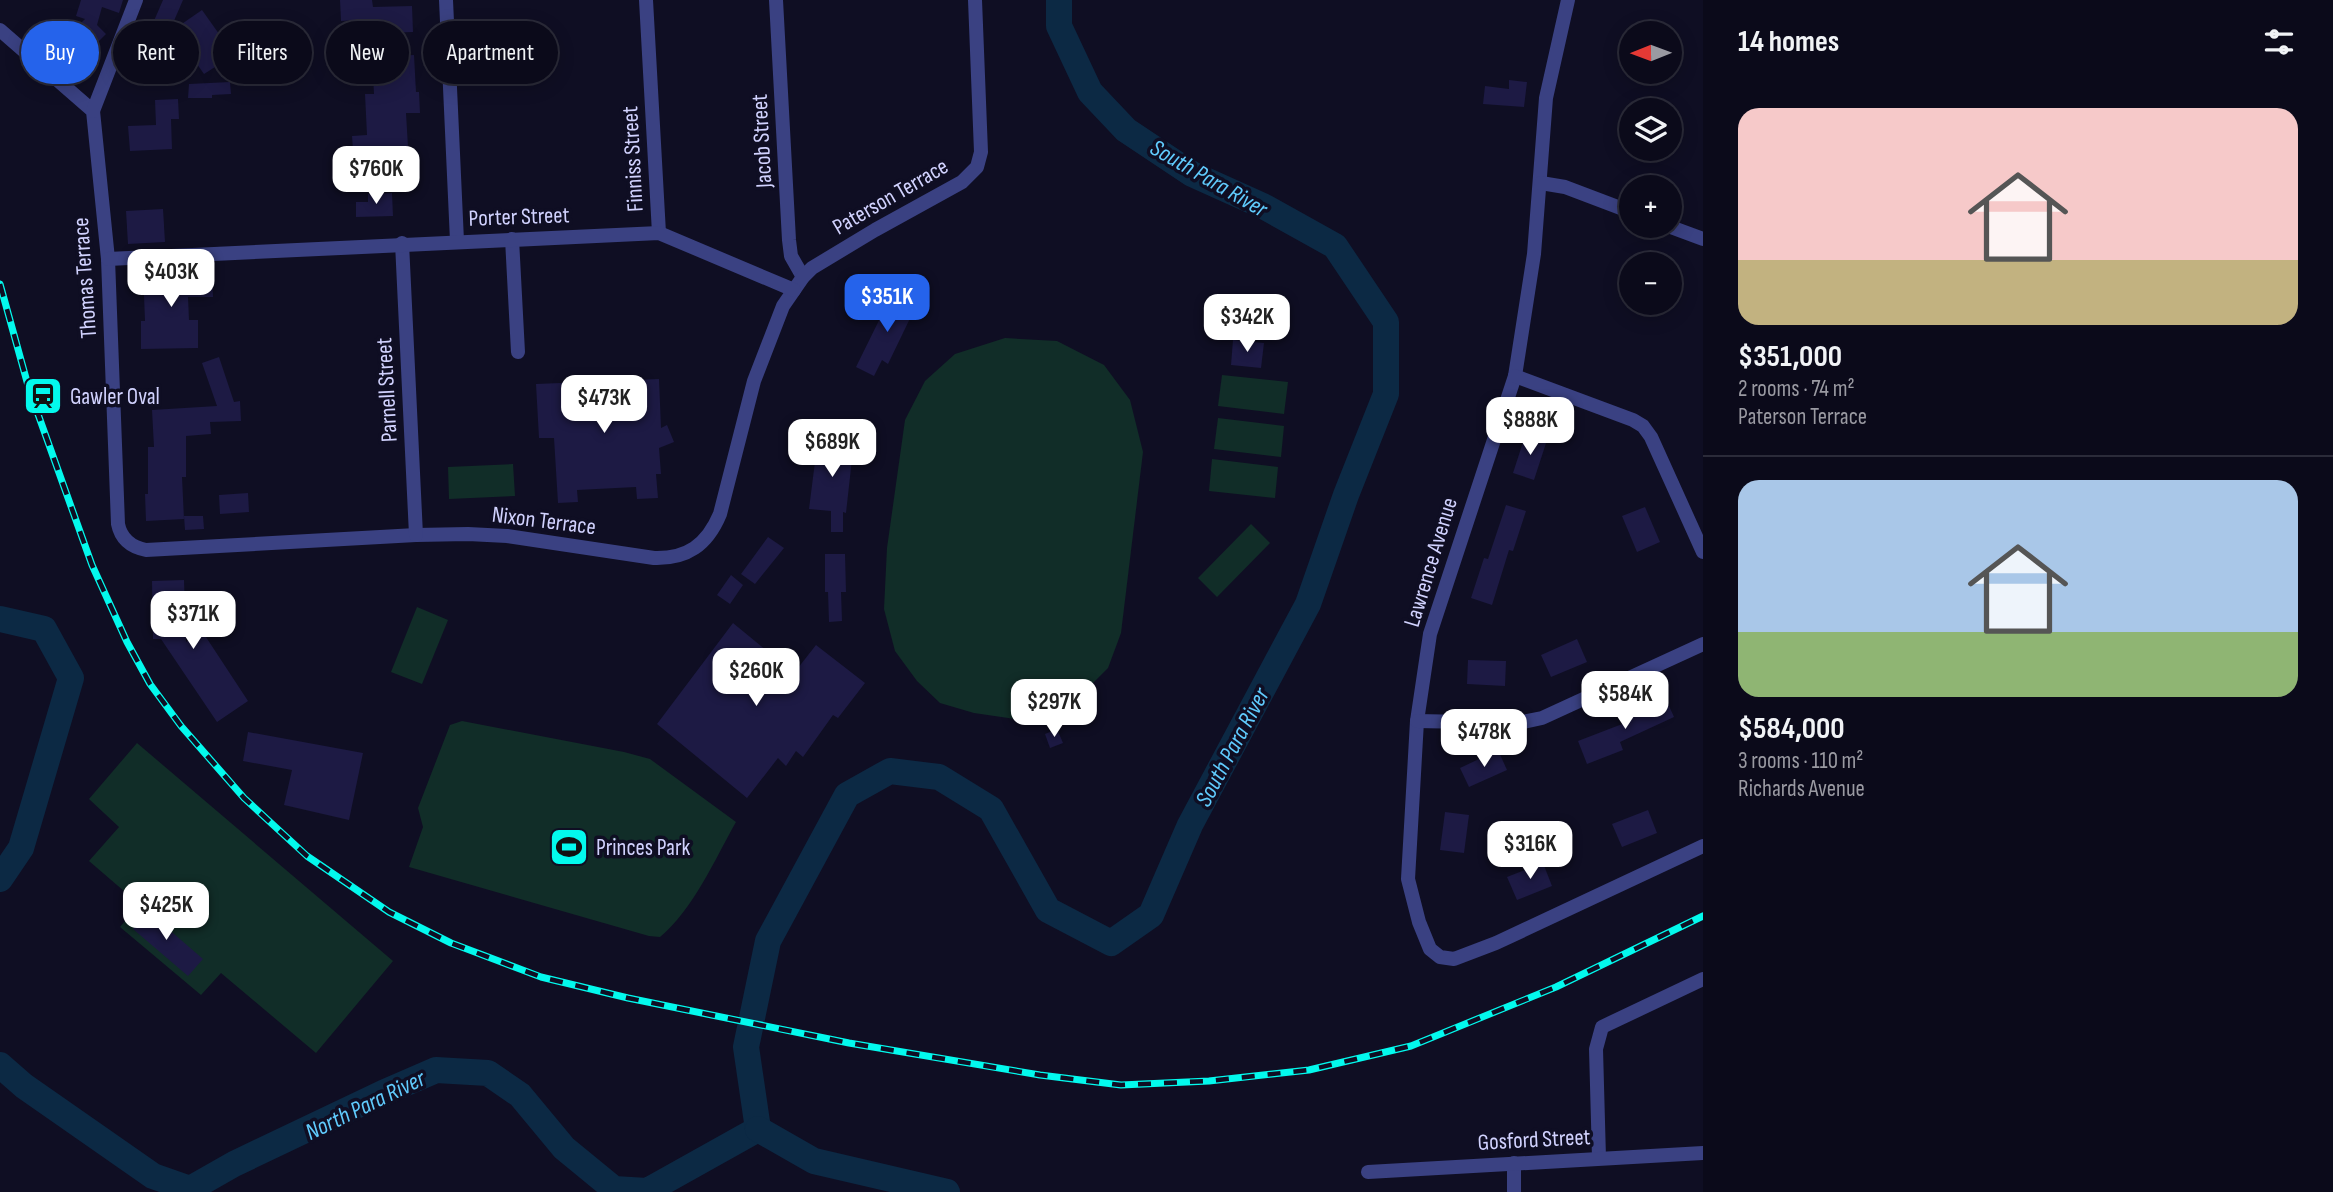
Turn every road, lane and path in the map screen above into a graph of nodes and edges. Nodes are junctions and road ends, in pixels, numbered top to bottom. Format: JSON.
{"nodes":[{"id":1,"x":136,"y":0,"type":"edge"},
{"id":2,"x":446,"y":0,"type":"edge"},
{"id":3,"x":646,"y":0,"type":"edge"},
{"id":4,"x":776,"y":0,"type":"edge"},
{"id":5,"x":975,"y":0,"type":"edge"},
{"id":6,"x":1568,"y":0,"type":"edge"},
{"id":7,"x":0,"y":30,"type":"edge"},
{"id":8,"x":93,"y":111,"type":"junction"},
{"id":9,"x":1541,"y":183,"type":"junction"},
{"id":10,"x":1619,"y":207,"type":"edge"},
{"id":11,"x":1682,"y":231,"type":"edge"},
{"id":12,"x":659,"y":233,"type":"junction"},
{"id":13,"x":512,"y":239,"type":"junction"},
{"id":14,"x":1703,"y":239,"type":"edge"},
{"id":15,"x":457,"y":241,"type":"junction"},
{"id":16,"x":402,"y":243,"type":"junction"},
{"id":17,"x":108,"y":259,"type":"junction"},
{"id":18,"x":803,"y":277,"type":"junction"},
{"id":19,"x":794,"y":290,"type":"junction"},
{"id":20,"x":518,"y":352,"type":"dead end"},
{"id":21,"x":1515,"y":376,"type":"junction"},
{"id":22,"x":118,"y":524,"type":"joint"},
{"id":23,"x":416,"y":535,"type":"junction"},
{"id":24,"x":1703,"y":552,"type":"edge"},
{"id":25,"x":1703,"y":644,"type":"edge"},
{"id":26,"x":1417,"y":721,"type":"junction"},
{"id":27,"x":1703,"y":846,"type":"edge"},
{"id":28,"x":1703,"y":979,"type":"edge"},
{"id":29,"x":1703,"y":1153,"type":"edge"},
{"id":30,"x":1599,"y":1158,"type":"junction"},
{"id":31,"x":1514,"y":1163,"type":"junction"},
{"id":32,"x":1368,"y":1172,"type":"dead end"},
{"id":33,"x":1514,"y":1192,"type":"edge"}],
"edges":[{"from":1,"to":8,"type":"street"},
{"from":2,"to":15,"type":"street"},
{"from":3,"to":12,"type":"street","name":"Finniss Street"},
{"from":4,"to":18,"type":"street","name":"Jacob Street"},
{"from":5,"to":18,"type":"street","name":"Paterson Terrace"},
{"from":6,"to":9,"type":"street","name":"Lawrence Avenue"},
{"from":7,"to":8,"type":"street"},
{"from":8,"to":17,"type":"street","name":"Thomas Terrace"},
{"from":9,"to":10,"type":"street"},
{"from":9,"to":21,"type":"street","name":"Lawrence Avenue"},
{"from":11,"to":14,"type":"street"},
{"from":12,"to":13,"type":"street","name":"Porter Street"},
{"from":12,"to":19,"type":"street","name":"Porter Street"},
{"from":13,"to":15,"type":"street","name":"Porter Street"},
{"from":13,"to":20,"type":"street"},
{"from":15,"to":16,"type":"street","name":"Porter Street"},
{"from":16,"to":17,"type":"street","name":"Porter Street"},
{"from":16,"to":23,"type":"street","name":"Parnell Street"},
{"from":17,"to":22,"type":"street","name":"Thomas Terrace"},
{"from":18,"to":19,"type":"street","name":"Paterson Terrace"},
{"from":19,"to":23,"type":"street","name":"Nixon Terrace"},
{"from":21,"to":24,"type":"street"},
{"from":21,"to":26,"type":"street","name":"Lawrence Avenue"},
{"from":22,"to":23,"type":"street","name":"Nixon Terrace"},
{"from":25,"to":26,"type":"street"},
{"from":26,"to":27,"type":"street","name":"Lawrence Avenue"},
{"from":28,"to":30,"type":"street"},
{"from":29,"to":30,"type":"street","name":"Gosford Street"},
{"from":30,"to":31,"type":"street","name":"Gosford Street"},
{"from":31,"to":32,"type":"street","name":"Gosford Street"},
{"from":31,"to":33,"type":"street"}]}
